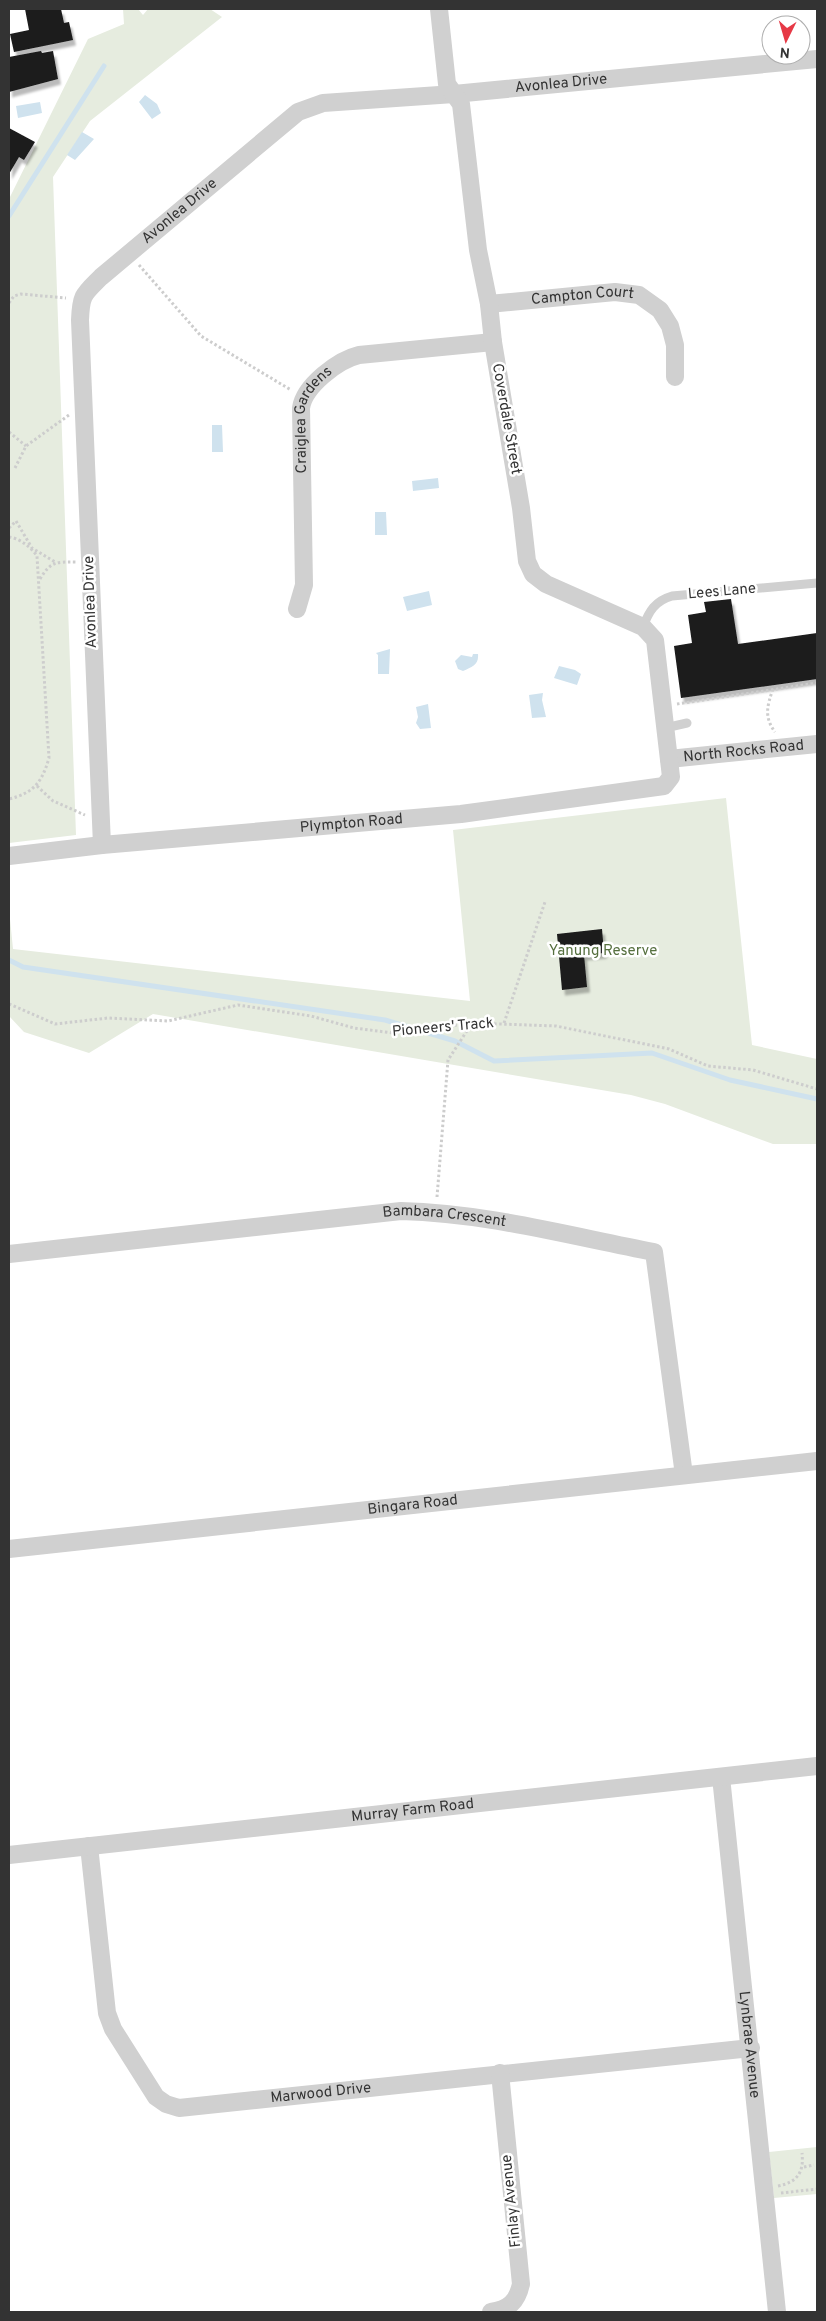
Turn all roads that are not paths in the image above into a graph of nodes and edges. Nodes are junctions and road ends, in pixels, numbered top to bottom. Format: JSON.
{"nodes":[{"id":1,"x":439,"y":9,"type":"edge"},
{"id":2,"x":817,"y":59,"type":"edge"},
{"id":3,"x":454,"y":94,"type":"junction"},
{"id":4,"x":489,"y":304,"type":"junction"},
{"id":5,"x":493,"y":342,"type":"junction"},
{"id":6,"x":675,"y":377,"type":"dead end"},
{"id":7,"x":817,"y":582,"type":"edge"},
{"id":8,"x":297,"y":610,"type":"dead end"},
{"id":9,"x":643,"y":627,"type":"junction"},
{"id":10,"x":687,"y":723,"type":"dead end"},
{"id":11,"x":670,"y":727,"type":"junction"},
{"id":12,"x":817,"y":744,"type":"edge"},
{"id":13,"x":669,"y":759,"type":"junction"},
{"id":14,"x":102,"y":845,"type":"junction"},
{"id":15,"x":9,"y":856,"type":"edge"},
{"id":16,"x":9,"y":1254,"type":"edge"},
{"id":17,"x":817,"y":1461,"type":"edge"},
{"id":18,"x":684,"y":1475,"type":"junction"},
{"id":19,"x":9,"y":1549,"type":"edge"},
{"id":20,"x":817,"y":1766,"type":"edge"},
{"id":21,"x":721,"y":1776,"type":"junction"},
{"id":22,"x":88,"y":1846,"type":"junction"},
{"id":23,"x":9,"y":1855,"type":"edge"},
{"id":24,"x":751,"y":2048,"type":"junction"},
{"id":25,"x":500,"y":2073,"type":"junction"},
{"id":26,"x":491,"y":2312,"type":"edge"},
{"id":27,"x":777,"y":2312,"type":"edge"}],
"edges":[{"from":1,"to":3,"type":"street","name":"Coverdale Street"},
{"from":2,"to":3,"type":"street","name":"Avonlea Drive"},
{"from":3,"to":4,"type":"street","name":"Coverdale Street"},
{"from":3,"to":14,"type":"street","name":"Avonlea Drive"},
{"from":4,"to":5,"type":"street","name":"Coverdale Street"},
{"from":4,"to":6,"type":"street","name":"Campton Court"},
{"from":5,"to":8,"type":"street","name":"Craiglea Gardens"},
{"from":5,"to":9,"type":"street","name":"Coverdale Street"},
{"from":7,"to":9,"type":"lane","name":"Lees Lane"},
{"from":9,"to":11,"type":"street"},
{"from":10,"to":11,"type":"lane"},
{"from":11,"to":13,"type":"street"},
{"from":12,"to":13,"type":"street","name":"North Rocks Road"},
{"from":13,"to":14,"type":"street","name":"Plympton Road"},
{"from":14,"to":15,"type":"street","name":"Plympton Road"},
{"from":16,"to":18,"type":"street","name":"Bambara Crescent"},
{"from":17,"to":18,"type":"street","name":"Bingara Road"},
{"from":18,"to":19,"type":"street","name":"Bingara Road"},
{"from":20,"to":21,"type":"street","name":"Murray Farm Road"},
{"from":21,"to":22,"type":"street","name":"Murray Farm Road"},
{"from":21,"to":24,"type":"street","name":"Lynbrae Avenue"},
{"from":22,"to":23,"type":"street","name":"Murray Farm Road"},
{"from":22,"to":25,"type":"street","name":"Marwood Drive"},
{"from":24,"to":25,"type":"street","name":"Marwood Drive"},
{"from":24,"to":27,"type":"street","name":"Lynbrae Avenue"},
{"from":25,"to":26,"type":"street","name":"Finlay Avenue"}]}
